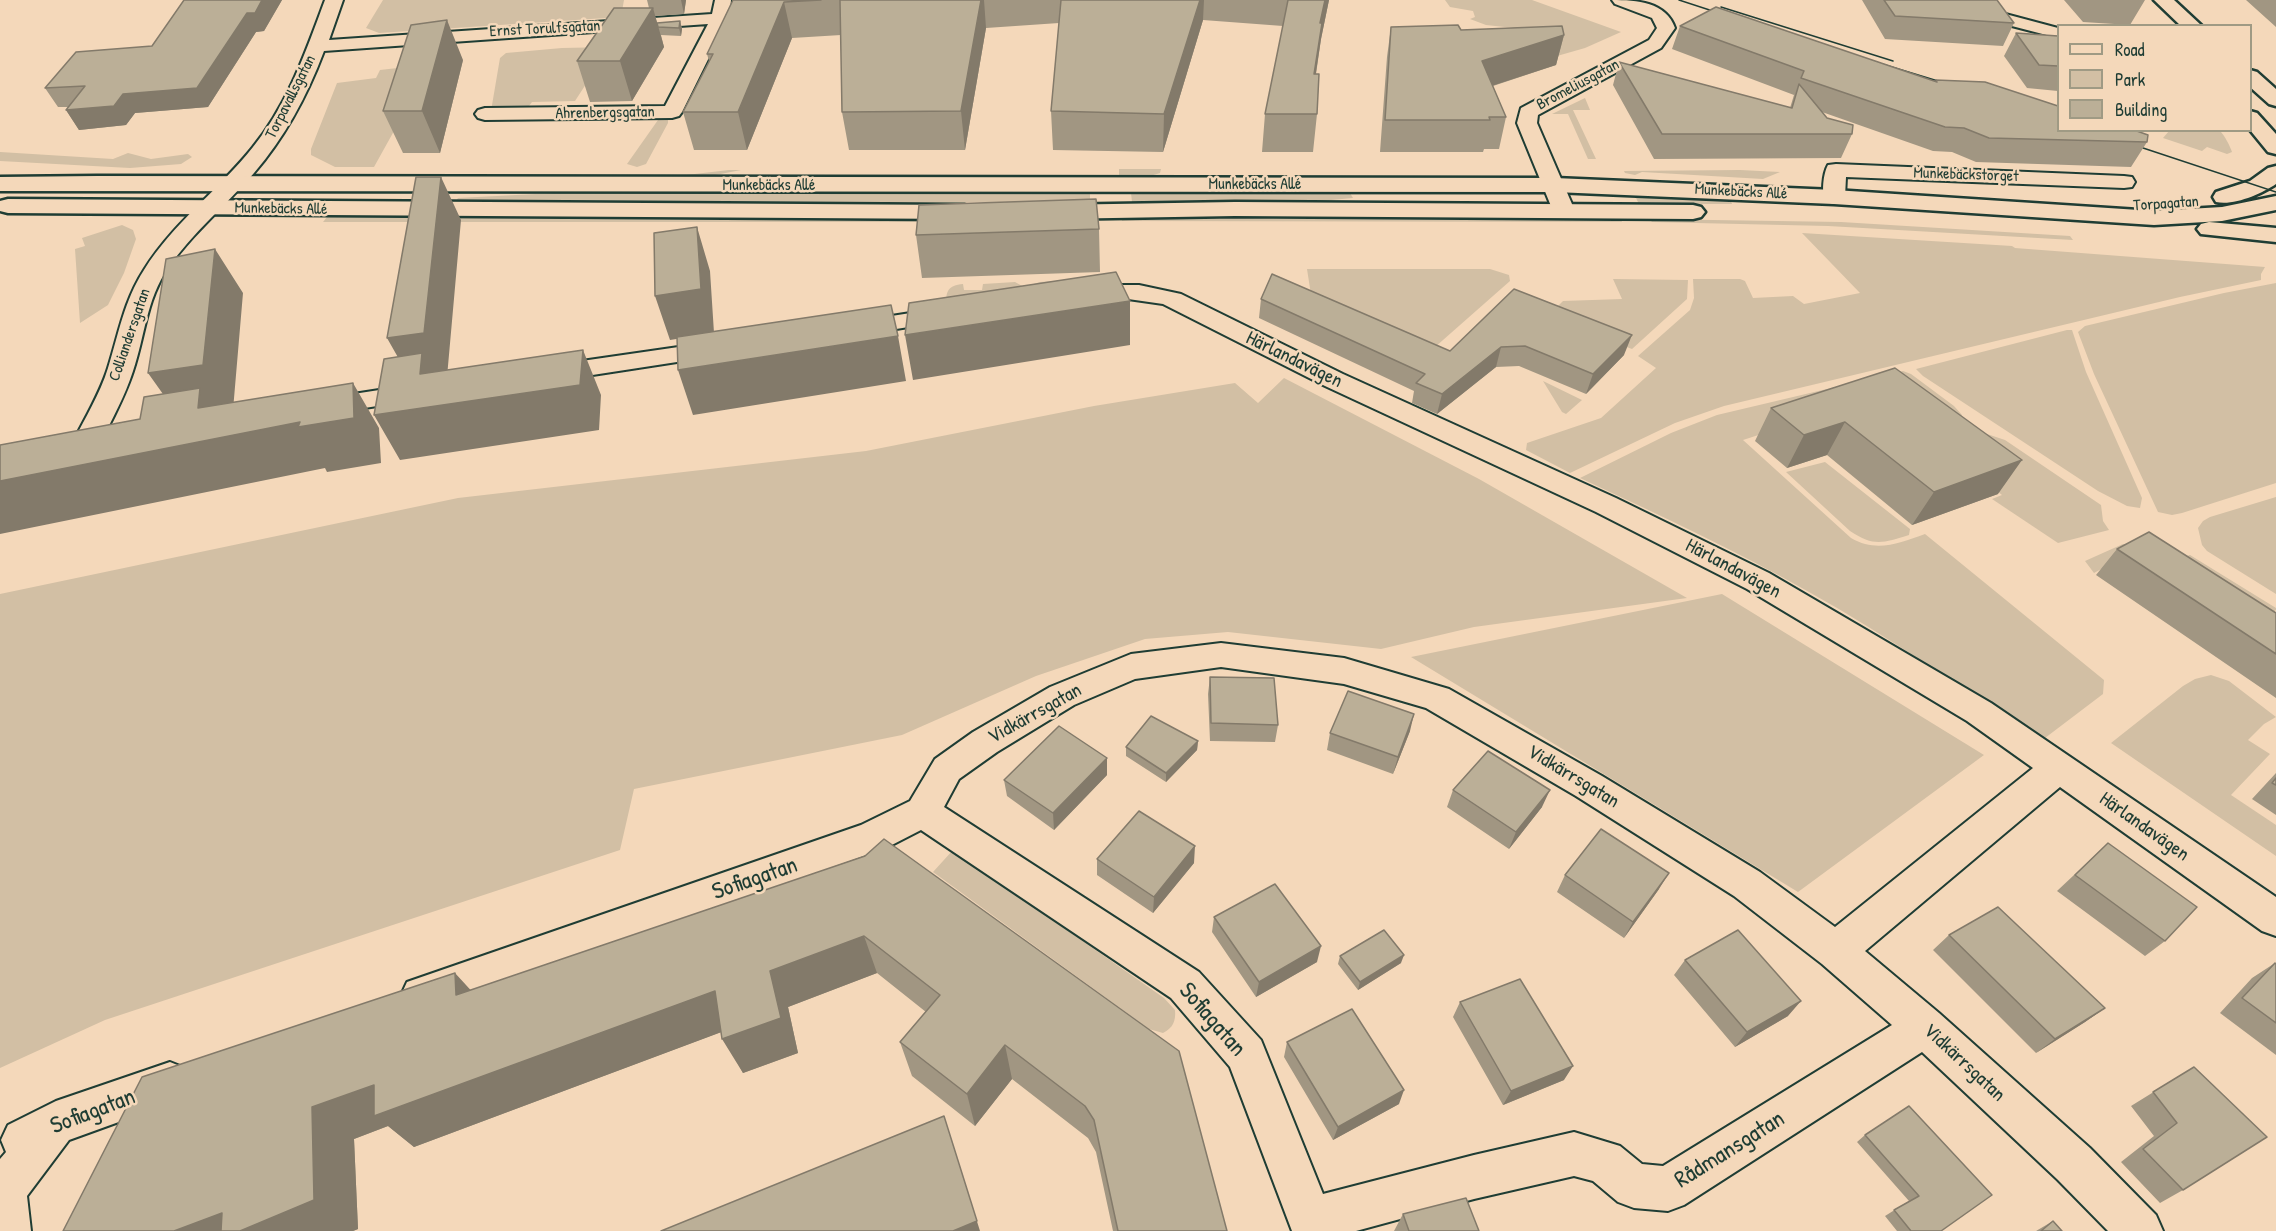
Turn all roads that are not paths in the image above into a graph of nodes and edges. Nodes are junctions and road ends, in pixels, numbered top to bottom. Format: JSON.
{"nodes":[{"id":1,"x":334,"y":0,"type":"edge"},
{"id":2,"x":1621,"y":0,"type":"edge"},
{"id":3,"x":1933,"y":0,"type":"edge"},
{"id":4,"x":2155,"y":0,"type":"edge"},
{"id":5,"x":2163,"y":0,"type":"edge"},
{"id":6,"x":2015,"y":2,"type":"dead end"},
{"id":7,"x":721,"y":9,"type":"edge"},
{"id":8,"x":781,"y":14,"type":"edge"},
{"id":9,"x":2009,"y":20,"type":"junction"},
{"id":10,"x":2173,"y":24,"type":"edge"},
{"id":11,"x":2191,"y":24,"type":"edge"},
{"id":12,"x":2057,"y":33,"type":"edge"},
{"id":13,"x":317,"y":46,"type":"junction"},
{"id":14,"x":2252,"y":78,"type":"edge"},
{"id":15,"x":2252,"y":99,"type":"edge"},
{"id":16,"x":2276,"y":100,"type":"edge"},
{"id":17,"x":486,"y":114,"type":"dead end"},
{"id":18,"x":2252,"y":119,"type":"edge"},
{"id":19,"x":2276,"y":121,"type":"edge"},
{"id":20,"x":2276,"y":147,"type":"edge"},
{"id":21,"x":2276,"y":173,"type":"edge"},
{"id":22,"x":2124,"y":182,"type":"dead end"},
{"id":23,"x":0,"y":184,"type":"edge"},
{"id":24,"x":231,"y":184,"type":"junction"},
{"id":25,"x":1555,"y":185,"type":"junction"},
{"id":26,"x":1834,"y":196,"type":"junction"},
{"id":27,"x":2276,"y":203,"type":"edge"},
{"id":28,"x":0,"y":207,"type":"edge"},
{"id":29,"x":209,"y":208,"type":"junction"},
{"id":30,"x":2049,"y":210,"type":"junction"},
{"id":31,"x":1564,"y":211,"type":"junction"},
{"id":32,"x":981,"y":212,"type":"edge"},
{"id":33,"x":1027,"y":212,"type":"edge"},
{"id":34,"x":2081,"y":230,"type":"junction"},
{"id":35,"x":2276,"y":235,"type":"edge"},
{"id":36,"x":2276,"y":248,"type":"edge"},
{"id":37,"x":1061,"y":299,"type":"edge"},
{"id":38,"x":968,"y":311,"type":"edge"},
{"id":39,"x":824,"y":333,"type":"edge"},
{"id":40,"x":745,"y":345,"type":"edge"},
{"id":41,"x":519,"y":378,"type":"edge"},
{"id":42,"x":440,"y":389,"type":"edge"},
{"id":43,"x":301,"y":410,"type":"edge"},
{"id":44,"x":116,"y":440,"type":"edge"},
{"id":45,"x":2059,"y":767,"type":"junction"},
{"id":46,"x":923,"y":812,"type":"junction"},
{"id":47,"x":2276,"y":919,"type":"edge"},
{"id":48,"x":1836,"y":951,"type":"junction"},
{"id":49,"x":392,"y":1006,"type":"edge"},
{"id":50,"x":1925,"y":1027,"type":"junction"},
{"id":51,"x":201,"y":1072,"type":"edge"},
{"id":52,"x":1314,"y":1225,"type":"edge"},
{"id":53,"x":8,"y":1231,"type":"edge"},
{"id":54,"x":2140,"y":1231,"type":"edge"}],
"edges":[{"from":1,"to":13,"type":"street","name":"Torpavallsgatan"},
{"from":2,"to":25,"type":"street","name":"Bromeliusgatan"},
{"from":3,"to":9,"type":"street"},
{"from":4,"to":10,"type":"street"},
{"from":5,"to":11,"type":"street"},
{"from":6,"to":9,"type":"street"},
{"from":7,"to":8,"type":"street","name":"Ernst Torulfsgatan"},
{"from":7,"to":13,"type":"street","name":"Ernst Torulfsgatan"},
{"from":7,"to":17,"type":"street","name":"Ahrenbergsgatan"},
{"from":9,"to":12,"type":"street"},
{"from":13,"to":24,"type":"street","name":"Torpavallsgatan"},
{"from":14,"to":16,"type":"street"},
{"from":15,"to":19,"type":"street"},
{"from":18,"to":20,"type":"street"},
{"from":21,"to":30,"type":"street","name":"Torpagatan"},
{"from":22,"to":26,"type":"street","name":"Munkebäckstorget"},
{"from":23,"to":24,"type":"street","name":"Munkebäcks Allé"},
{"from":24,"to":25,"type":"street","name":"Munkebäcks Allé"},
{"from":24,"to":29,"type":"street","name":"Munkebäcks Allé"},
{"from":25,"to":26,"type":"street","name":"Munkebäcks Allé"},
{"from":25,"to":31,"type":"street","name":"Bromeliusgatan"},
{"from":26,"to":30,"type":"street","name":"Munkebäcks Allé"},
{"from":27,"to":30,"type":"street","name":"Munkebäcks Allé"},
{"from":28,"to":29,"type":"street","name":"Munkebäcks Allé"},
{"from":29,"to":32,"type":"street","name":"Munkebäcks Allé"},
{"from":29,"to":44,"type":"street","name":"Colliandersgatan"},
{"from":31,"to":33,"type":"street","name":"Munkebäcks Allé"},
{"from":31,"to":34,"type":"street","name":"Munkebäcks Allé"},
{"from":34,"to":35,"type":"street","name":"Munkebäcks Allé"},
{"from":34,"to":36,"type":"street","name":"Munkebäcks Allé"},
{"from":37,"to":45,"type":"street","name":"Härlandavägen"},
{"from":38,"to":39,"type":"street"},
{"from":40,"to":41,"type":"street"},
{"from":42,"to":43,"type":"street"},
{"from":45,"to":47,"type":"street","name":"Härlandavägen"},
{"from":45,"to":48,"type":"street"},
{"from":46,"to":48,"type":"street","name":"Vidkärrsgatan"},
{"from":46,"to":49,"type":"street","name":"Sofiagatan"},
{"from":46,"to":52,"type":"street","name":"Sofiagatan"},
{"from":48,"to":50,"type":"street","name":"Vidkärrsgatan"},
{"from":50,"to":52,"type":"street","name":"Rådmansgatan"},
{"from":50,"to":54,"type":"street","name":"Vidkärrsgatan"},
{"from":51,"to":53,"type":"street","name":"Sofiagatan"}]}
